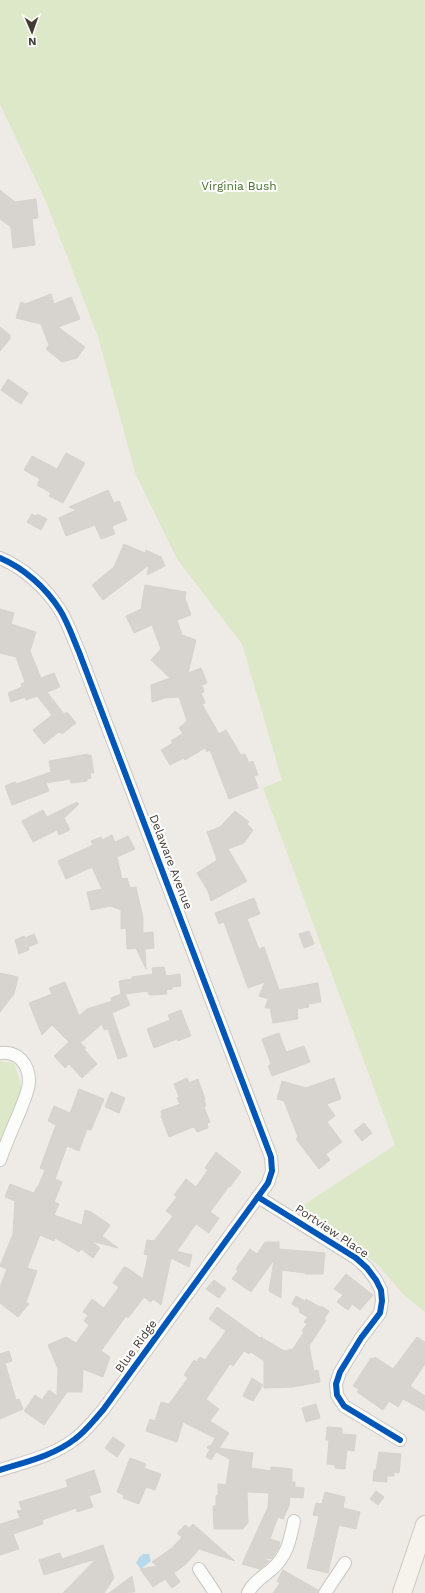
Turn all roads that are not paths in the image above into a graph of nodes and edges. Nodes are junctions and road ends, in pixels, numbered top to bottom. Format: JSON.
{"nodes":[{"id":1,"x":0,"y":558,"type":"edge"},
{"id":2,"x":0,"y":1053,"type":"edge"},
{"id":3,"x":0,"y":1160,"type":"edge"},
{"id":4,"x":258,"y":1197,"type":"junction"},
{"id":5,"x":400,"y":1440,"type":"dead end"},
{"id":6,"x":0,"y":1470,"type":"edge"},
{"id":7,"x":294,"y":1521,"type":"dead end"},
{"id":8,"x":425,"y":1525,"type":"edge"},
{"id":9,"x":345,"y":1563,"type":"dead end"},
{"id":10,"x":199,"y":1569,"type":"dead end"},
{"id":11,"x":215,"y":1593,"type":"edge"},
{"id":12,"x":248,"y":1593,"type":"edge"},
{"id":13,"x":324,"y":1593,"type":"edge"},
{"id":14,"x":402,"y":1593,"type":"edge"}],
"edges":[{"from":1,"to":4,"type":"street","name":"Delaware Avenue"},
{"from":2,"to":3,"type":"street"},
{"from":4,"to":5,"type":"street","name":"Portview Place"},
{"from":4,"to":6,"type":"street","name":"Blue Ridge"},
{"from":7,"to":12,"type":"street"},
{"from":8,"to":14,"type":"main road"},
{"from":9,"to":13,"type":"street"},
{"from":10,"to":11,"type":"street"}]}
